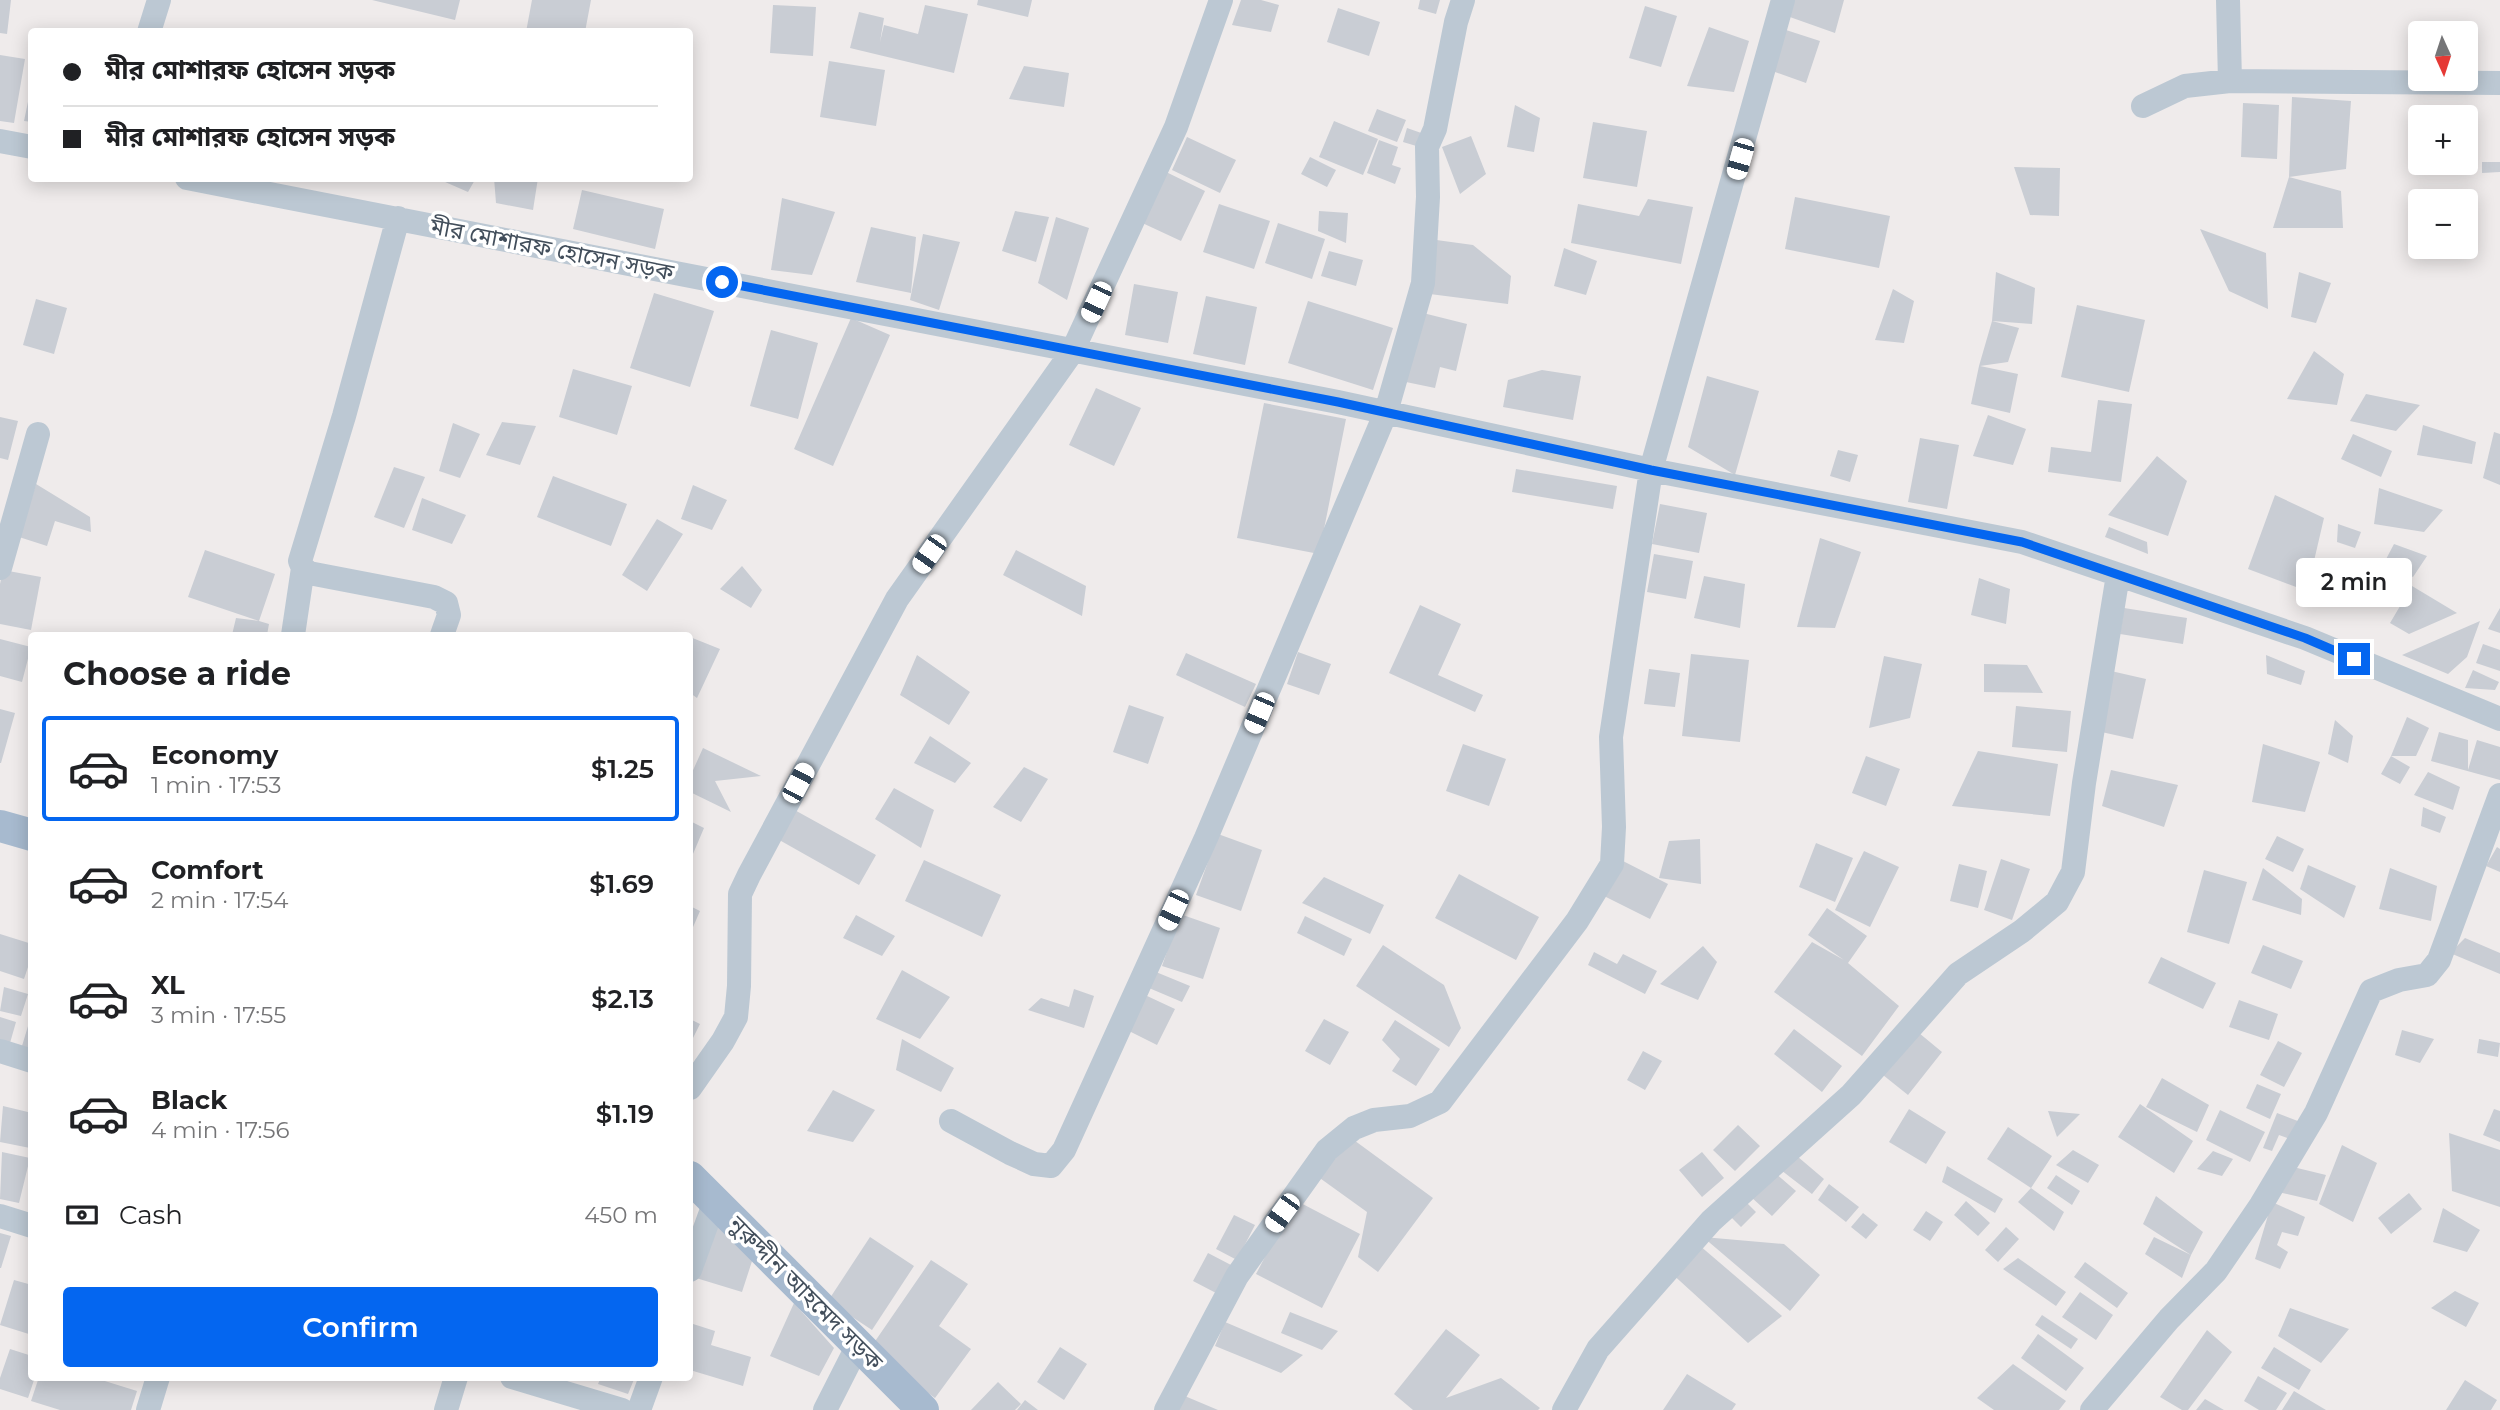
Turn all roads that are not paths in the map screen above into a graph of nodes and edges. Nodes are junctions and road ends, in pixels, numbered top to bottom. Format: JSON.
{"nodes":[{"id":1,"x":159,"y":0,"type":"edge"},
{"id":2,"x":1221,"y":0,"type":"edge"},
{"id":3,"x":1464,"y":0,"type":"edge"},
{"id":4,"x":1783,"y":0,"type":"edge"},
{"id":5,"x":2228,"y":0,"type":"edge"},
{"id":6,"x":150,"y":28,"type":"edge"},
{"id":7,"x":2230,"y":81,"type":"junction"},
{"id":8,"x":2500,"y":83,"type":"edge"},
{"id":9,"x":2143,"y":106,"type":"dead end"},
{"id":10,"x":0,"y":141,"type":"edge"},
{"id":11,"x":28,"y":146,"type":"edge"},
{"id":12,"x":208,"y":182,"type":"edge"},
{"id":13,"x":398,"y":218,"type":"junction"},
{"id":14,"x":1072,"y":352,"type":"junction"},
{"id":15,"x":1386,"y":412,"type":"junction"},
{"id":16,"x":38,"y":434,"type":"dead end"},
{"id":17,"x":1651,"y":470,"type":"junction"},
{"id":18,"x":0,"y":568,"type":"edge"},
{"id":19,"x":303,"y":568,"type":"junction"},
{"id":20,"x":2118,"y":575,"type":"junction"},
{"id":21,"x":293,"y":632,"type":"edge"},
{"id":22,"x":443,"y":632,"type":"edge"},
{"id":23,"x":2500,"y":719,"type":"edge"},
{"id":24,"x":2500,"y":795,"type":"edge"},
{"id":25,"x":0,"y":826,"type":"edge"},
{"id":26,"x":28,"y":834,"type":"edge"},
{"id":27,"x":0,"y":1051,"type":"edge"},
{"id":28,"x":28,"y":1059,"type":"edge"},
{"id":29,"x":693,"y":1084,"type":"edge"},
{"id":30,"x":951,"y":1121,"type":"dead end"},
{"id":31,"x":693,"y":1180,"type":"edge"},
{"id":32,"x":715,"y":1201,"type":"junction"},
{"id":33,"x":0,"y":1216,"type":"edge"},
{"id":34,"x":28,"y":1225,"type":"edge"},
{"id":35,"x":693,"y":1262,"type":"edge"},
{"id":36,"x":858,"y":1345,"type":"junction"},
{"id":37,"x":157,"y":1381,"type":"edge"},
{"id":38,"x":455,"y":1381,"type":"edge"},
{"id":39,"x":525,"y":1381,"type":"edge"},
{"id":40,"x":650,"y":1381,"type":"edge"},
{"id":41,"x":148,"y":1410,"type":"edge"},
{"id":42,"x":446,"y":1410,"type":"edge"},
{"id":43,"x":622,"y":1410,"type":"edge"},
{"id":44,"x":639,"y":1410,"type":"edge"},
{"id":45,"x":825,"y":1410,"type":"edge"},
{"id":46,"x":923,"y":1410,"type":"edge"},
{"id":47,"x":1166,"y":1410,"type":"edge"},
{"id":48,"x":1564,"y":1410,"type":"edge"},
{"id":49,"x":2092,"y":1410,"type":"edge"}],
"edges":[{"from":1,"to":6,"type":"street"},
{"from":2,"to":14,"type":"street"},
{"from":3,"to":15,"type":"street"},
{"from":4,"to":17,"type":"street"},
{"from":5,"to":7,"type":"street"},
{"from":7,"to":8,"type":"street"},
{"from":7,"to":9,"type":"street"},
{"from":10,"to":11,"type":"street"},
{"from":12,"to":13,"type":"street","name":"মীর মোশারফ হোসেন সড়ক"},
{"from":13,"to":14,"type":"street","name":"মীর মোশারফ হোসেন সড়ক"},
{"from":13,"to":19,"type":"street"},
{"from":14,"to":15,"type":"street","name":"মীর মোশারফ হোসেন সড়ক"},
{"from":14,"to":29,"type":"street"},
{"from":15,"to":17,"type":"street","name":"মীর মোশারফ হোসেন সড়ক"},
{"from":15,"to":30,"type":"street"},
{"from":16,"to":18,"type":"street"},
{"from":17,"to":20,"type":"street","name":"মীর মোশারফ হোসেন সড়ক"},
{"from":17,"to":47,"type":"street"},
{"from":19,"to":21,"type":"street"},
{"from":19,"to":22,"type":"street"},
{"from":20,"to":23,"type":"street","name":"মীর মোশারফ হোসেন সড়ক"},
{"from":20,"to":48,"type":"street"},
{"from":24,"to":49,"type":"street"},
{"from":25,"to":26,"type":"main road"},
{"from":27,"to":28,"type":"street"},
{"from":31,"to":32,"type":"main road","name":"নুরুদ্দীন আহমেদ সড়ক"},
{"from":32,"to":35,"type":"street"},
{"from":32,"to":36,"type":"main road","name":"নুরুদ্দীন আহমেদ সড়ক"},
{"from":33,"to":34,"type":"street"},
{"from":36,"to":45,"type":"street"},
{"from":36,"to":46,"type":"main road","name":"নুরুদ্দীন আহমেদ সড়ক"},
{"from":37,"to":41,"type":"street"},
{"from":38,"to":42,"type":"street"},
{"from":39,"to":43,"type":"street"},
{"from":40,"to":44,"type":"street"}]}
